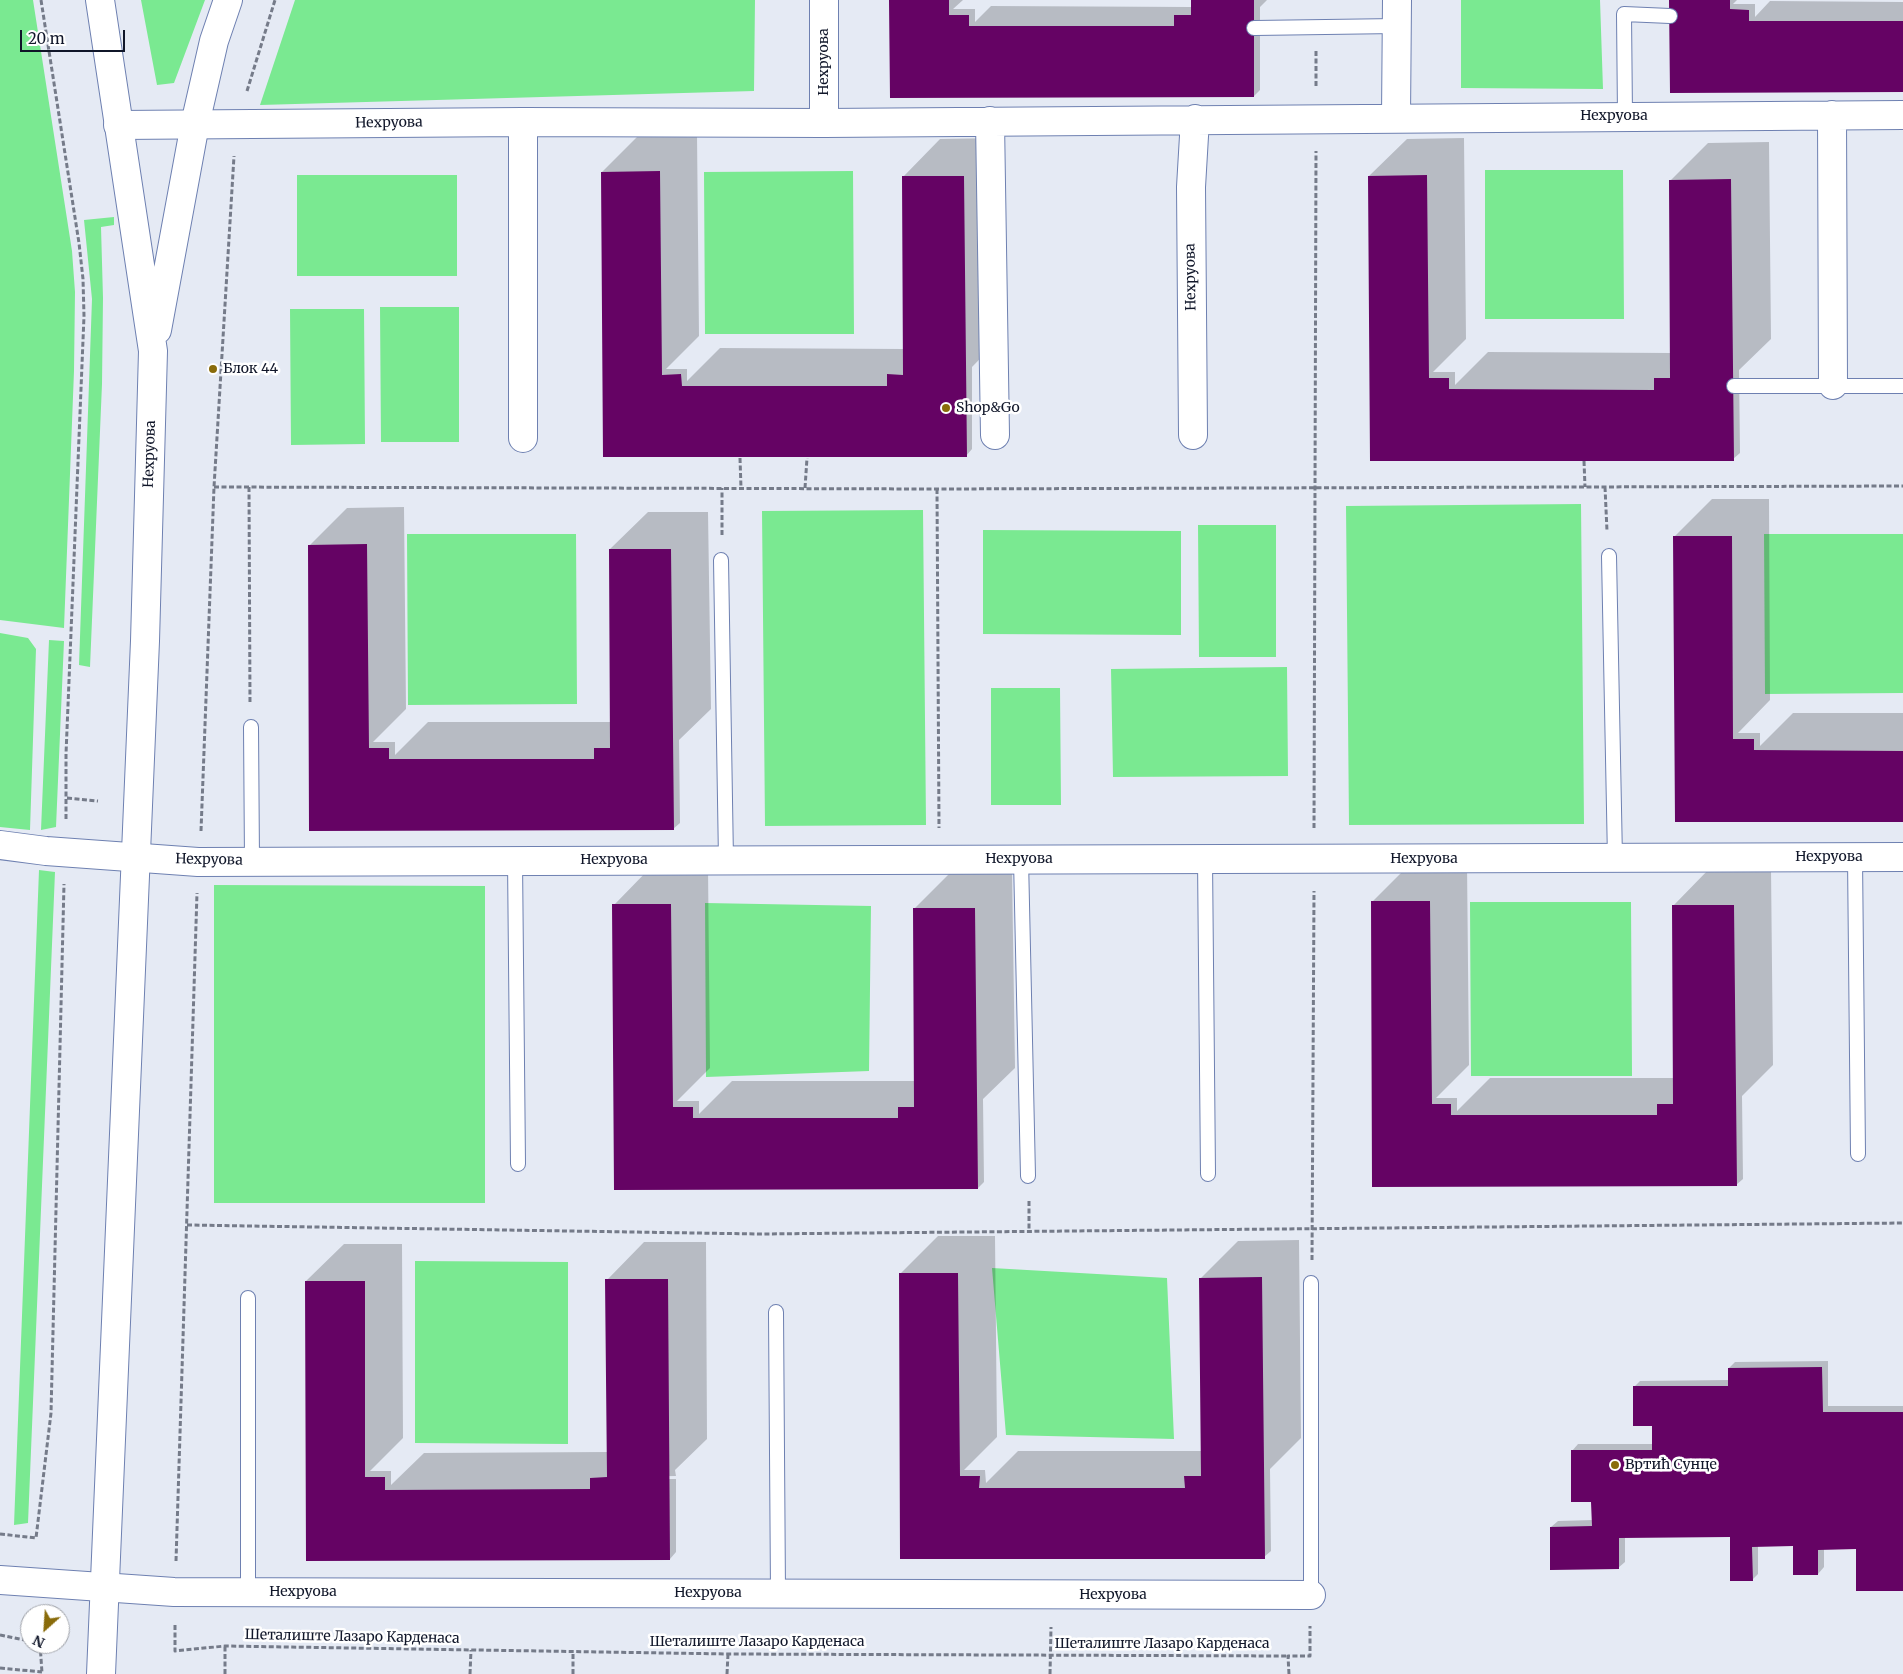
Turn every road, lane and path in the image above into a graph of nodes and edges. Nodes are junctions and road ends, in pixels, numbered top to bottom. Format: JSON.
{"nodes":[{"id":1,"x":41,"y":0,"type":"edge"},
{"id":2,"x":100,"y":0,"type":"edge"},
{"id":3,"x":228,"y":0,"type":"edge"},
{"id":4,"x":275,"y":0,"type":"edge"},
{"id":5,"x":824,"y":0,"type":"edge"},
{"id":6,"x":1397,"y":13,"type":"edge"},
{"id":7,"x":1670,"y":16,"type":"dead end"},
{"id":8,"x":1316,"y":27,"type":"junction"},
{"id":9,"x":1254,"y":28,"type":"dead end"},
{"id":10,"x":1832,"y":115,"type":"junction"},
{"id":11,"x":1903,"y":115,"type":"edge"},
{"id":12,"x":1625,"y":116,"type":"junction"},
{"id":13,"x":1396,"y":117,"type":"junction"},
{"id":14,"x":1316,"y":118,"type":"junction"},
{"id":15,"x":1195,"y":119,"type":"junction"},
{"id":16,"x":990,"y":121,"type":"junction"},
{"id":17,"x":523,"y":122,"type":"junction"},
{"id":18,"x":824,"y":123,"type":"junction"},
{"id":19,"x":195,"y":124,"type":"junction"},
{"id":20,"x":237,"y":124,"type":"junction"},
{"id":21,"x":118,"y":125,"type":"junction"},
{"id":22,"x":153,"y":351,"type":"junction"},
{"id":23,"x":1833,"y":385,"type":"junction"},
{"id":24,"x":1734,"y":386,"type":"dead end"},
{"id":25,"x":1903,"y":386,"type":"edge"},
{"id":26,"x":996,"y":435,"type":"dead end"},
{"id":27,"x":1193,"y":435,"type":"dead end"},
{"id":28,"x":523,"y":438,"type":"dead end"},
{"id":29,"x":740,"y":458,"type":"dead end"},
{"id":30,"x":807,"y":458,"type":"dead end"},
{"id":31,"x":1584,"y":461,"type":"dead end"},
{"id":32,"x":1903,"y":486,"type":"edge"},
{"id":33,"x":214,"y":487,"type":"junction"},
{"id":34,"x":249,"y":487,"type":"junction"},
{"id":35,"x":1585,"y":487,"type":"junction"},
{"id":36,"x":1605,"y":487,"type":"junction"},
{"id":37,"x":722,"y":488,"type":"junction"},
{"id":38,"x":741,"y":488,"type":"junction"},
{"id":39,"x":805,"y":488,"type":"junction"},
{"id":40,"x":937,"y":488,"type":"junction"},
{"id":41,"x":1314,"y":488,"type":"junction"},
{"id":42,"x":1609,"y":556,"type":"joint"},
{"id":43,"x":721,"y":560,"type":"joint"},
{"id":44,"x":251,"y":727,"type":"joint"},
{"id":45,"x":67,"y":798,"type":"junction"},
{"id":46,"x":98,"y":801,"type":"dead end"},
{"id":47,"x":66,"y":822,"type":"dead end"},
{"id":48,"x":0,"y":845,"type":"edge"},
{"id":49,"x":135,"y":857,"type":"junction"},
{"id":50,"x":1854,"y":857,"type":"junction"},
{"id":51,"x":1903,"y":857,"type":"edge"},
{"id":52,"x":1205,"y":858,"type":"junction"},
{"id":53,"x":1314,"y":858,"type":"junction"},
{"id":54,"x":939,"y":859,"type":"junction"},
{"id":55,"x":1021,"y":859,"type":"junction"},
{"id":56,"x":1615,"y":859,"type":"junction"},
{"id":57,"x":515,"y":860,"type":"junction"},
{"id":58,"x":726,"y":860,"type":"junction"},
{"id":59,"x":252,"y":861,"type":"junction"},
{"id":60,"x":198,"y":862,"type":"junction"},
{"id":61,"x":64,"y":884,"type":"dead end"},
{"id":62,"x":1858,"y":1154,"type":"dead end"},
{"id":63,"x":518,"y":1164,"type":"dead end"},
{"id":64,"x":1208,"y":1174,"type":"dead end"},
{"id":65,"x":1028,"y":1176,"type":"joint"},
{"id":66,"x":1903,"y":1223,"type":"edge"},
{"id":67,"x":187,"y":1224,"type":"junction"},
{"id":68,"x":1313,"y":1227,"type":"junction"},
{"id":69,"x":1029,"y":1230,"type":"junction"},
{"id":70,"x":1311,"y":1283,"type":"joint"},
{"id":71,"x":248,"y":1298,"type":"dead end"},
{"id":72,"x":776,"y":1312,"type":"dead end"},
{"id":73,"x":0,"y":1534,"type":"edge"},
{"id":74,"x":0,"y":1580,"type":"edge"},
{"id":75,"x":106,"y":1587,"type":"junction"},
{"id":76,"x":248,"y":1591,"type":"junction"},
{"id":77,"x":174,"y":1592,"type":"junction"},
{"id":78,"x":778,"y":1594,"type":"junction"},
{"id":79,"x":1052,"y":1594,"type":"junction"},
{"id":80,"x":1311,"y":1595,"type":"junction"},
{"id":81,"x":0,"y":1635,"type":"edge"},
{"id":82,"x":20,"y":1639,"type":"edge"},
{"id":83,"x":225,"y":1646,"type":"junction"},
{"id":84,"x":471,"y":1650,"type":"junction"},
{"id":85,"x":573,"y":1652,"type":"junction"},
{"id":86,"x":41,"y":1654,"type":"edge"},
{"id":87,"x":728,"y":1654,"type":"junction"},
{"id":88,"x":1050,"y":1656,"type":"junction"},
{"id":89,"x":1288,"y":1656,"type":"junction"},
{"id":90,"x":0,"y":1668,"type":"edge"},
{"id":91,"x":42,"y":1673,"type":"edge"},
{"id":92,"x":101,"y":1674,"type":"edge"},
{"id":93,"x":225,"y":1674,"type":"edge"},
{"id":94,"x":470,"y":1674,"type":"edge"},
{"id":95,"x":573,"y":1674,"type":"edge"},
{"id":96,"x":727,"y":1674,"type":"edge"},
{"id":97,"x":1050,"y":1674,"type":"edge"},
{"id":98,"x":1288,"y":1674,"type":"edge"}],
"edges":[{"from":1,"to":45,"type":"path"},
{"from":2,"to":21,"type":"street","name":"Нехруова"},
{"from":3,"to":19,"type":"street","name":"Нехруова"},
{"from":4,"to":20,"type":"path"},
{"from":5,"to":18,"type":"street","name":"Нехруова"},
{"from":6,"to":8,"type":"lane"},
{"from":6,"to":13,"type":"street"},
{"from":7,"to":12,"type":"lane"},
{"from":8,"to":9,"type":"lane"},
{"from":8,"to":14,"type":"path"},
{"from":10,"to":11,"type":"street","name":"Нехруова"},
{"from":10,"to":12,"type":"street","name":"Нехруова"},
{"from":10,"to":23,"type":"street"},
{"from":12,"to":13,"type":"street","name":"Нехруова"},
{"from":13,"to":14,"type":"street","name":"Нехруова"},
{"from":14,"to":15,"type":"street","name":"Нехруова"},
{"from":14,"to":41,"type":"path"},
{"from":15,"to":16,"type":"street","name":"Нехруова"},
{"from":15,"to":27,"type":"street","name":"Нехруова"},
{"from":16,"to":18,"type":"street","name":"Нехруова"},
{"from":16,"to":26,"type":"street"},
{"from":17,"to":18,"type":"street","name":"Нехруова"},
{"from":17,"to":20,"type":"street","name":"Нехруова"},
{"from":17,"to":28,"type":"street"},
{"from":19,"to":20,"type":"street","name":"Нехруова"},
{"from":19,"to":21,"type":"street","name":"Нехруова"},
{"from":19,"to":22,"type":"street","name":"Нехруова"},
{"from":20,"to":33,"type":"path"},
{"from":21,"to":22,"type":"street","name":"Нехруова"},
{"from":22,"to":49,"type":"street","name":"Нехруова"},
{"from":23,"to":24,"type":"lane"},
{"from":23,"to":25,"type":"lane"},
{"from":29,"to":38,"type":"path"},
{"from":30,"to":39,"type":"path"},
{"from":31,"to":35,"type":"path"},
{"from":32,"to":36,"type":"path"},
{"from":33,"to":34,"type":"path"},
{"from":33,"to":60,"type":"path"},
{"from":34,"to":37,"type":"path"},
{"from":34,"to":44,"type":"path"},
{"from":35,"to":36,"type":"path"},
{"from":35,"to":41,"type":"path"},
{"from":36,"to":42,"type":"path"},
{"from":37,"to":38,"type":"path"},
{"from":37,"to":43,"type":"path"},
{"from":38,"to":39,"type":"path"},
{"from":39,"to":40,"type":"path"},
{"from":40,"to":41,"type":"path"},
{"from":40,"to":54,"type":"path"},
{"from":41,"to":53,"type":"path"},
{"from":42,"to":56,"type":"lane"},
{"from":43,"to":58,"type":"lane"},
{"from":44,"to":59,"type":"lane"},
{"from":45,"to":46,"type":"path"},
{"from":45,"to":47,"type":"path"},
{"from":48,"to":49,"type":"street","name":"Нехруова"},
{"from":49,"to":60,"type":"street","name":"Нехруова"},
{"from":49,"to":75,"type":"street","name":"Нехруова"},
{"from":50,"to":51,"type":"street","name":"Нехруова"},
{"from":50,"to":56,"type":"street","name":"Нехруова"},
{"from":50,"to":62,"type":"lane"},
{"from":52,"to":53,"type":"street","name":"Нехруова"},
{"from":52,"to":55,"type":"street","name":"Нехруова"},
{"from":52,"to":64,"type":"lane"},
{"from":53,"to":56,"type":"street","name":"Нехруова"},
{"from":53,"to":68,"type":"path"},
{"from":54,"to":55,"type":"street","name":"Нехруова"},
{"from":54,"to":58,"type":"street","name":"Нехруова"},
{"from":55,"to":65,"type":"lane"},
{"from":57,"to":58,"type":"street","name":"Нехруова"},
{"from":57,"to":59,"type":"street","name":"Нехруова"},
{"from":57,"to":63,"type":"lane"},
{"from":59,"to":60,"type":"street","name":"Нехруова"},
{"from":60,"to":67,"type":"path"},
{"from":61,"to":73,"type":"path"},
{"from":65,"to":69,"type":"path"},
{"from":66,"to":68,"type":"path"},
{"from":67,"to":69,"type":"path"},
{"from":67,"to":77,"type":"path"},
{"from":68,"to":69,"type":"path"},
{"from":68,"to":70,"type":"path"},
{"from":70,"to":80,"type":"lane"},
{"from":71,"to":76,"type":"lane"},
{"from":72,"to":78,"type":"lane"},
{"from":74,"to":75,"type":"street","name":"Нехруова"},
{"from":75,"to":77,"type":"street","name":"Нехруова"},
{"from":75,"to":92,"type":"street","name":"Нехруова"},
{"from":76,"to":77,"type":"street","name":"Нехруова"},
{"from":76,"to":78,"type":"street","name":"Нехруова"},
{"from":77,"to":83,"type":"path","name":"Шеталиште Лазаро Карденаса"},
{"from":78,"to":79,"type":"street","name":"Нехруова"},
{"from":79,"to":80,"type":"street","name":"Нехруова"},
{"from":79,"to":88,"type":"path"},
{"from":80,"to":89,"type":"path","name":"Шеталиште Лазаро Карденаса"},
{"from":81,"to":82,"type":"path"},
{"from":83,"to":84,"type":"path","name":"Шеталиште Лазаро Карденаса"},
{"from":83,"to":93,"type":"path","name":"Шеталиште Лазаро Карденаса"},
{"from":84,"to":85,"type":"path","name":"Шеталиште Лазаро Карденаса"},
{"from":84,"to":94,"type":"path"},
{"from":85,"to":87,"type":"path","name":"Шеталиште Лазаро Карденаса"},
{"from":85,"to":95,"type":"path"},
{"from":86,"to":91,"type":"path"},
{"from":87,"to":88,"type":"path","name":"Шеталиште Лазаро Карденаса"},
{"from":87,"to":96,"type":"path"},
{"from":88,"to":89,"type":"path","name":"Шеталиште Лазаро Карденаса"},
{"from":88,"to":97,"type":"path"},
{"from":89,"to":98,"type":"path"},
{"from":90,"to":91,"type":"path"}]}
